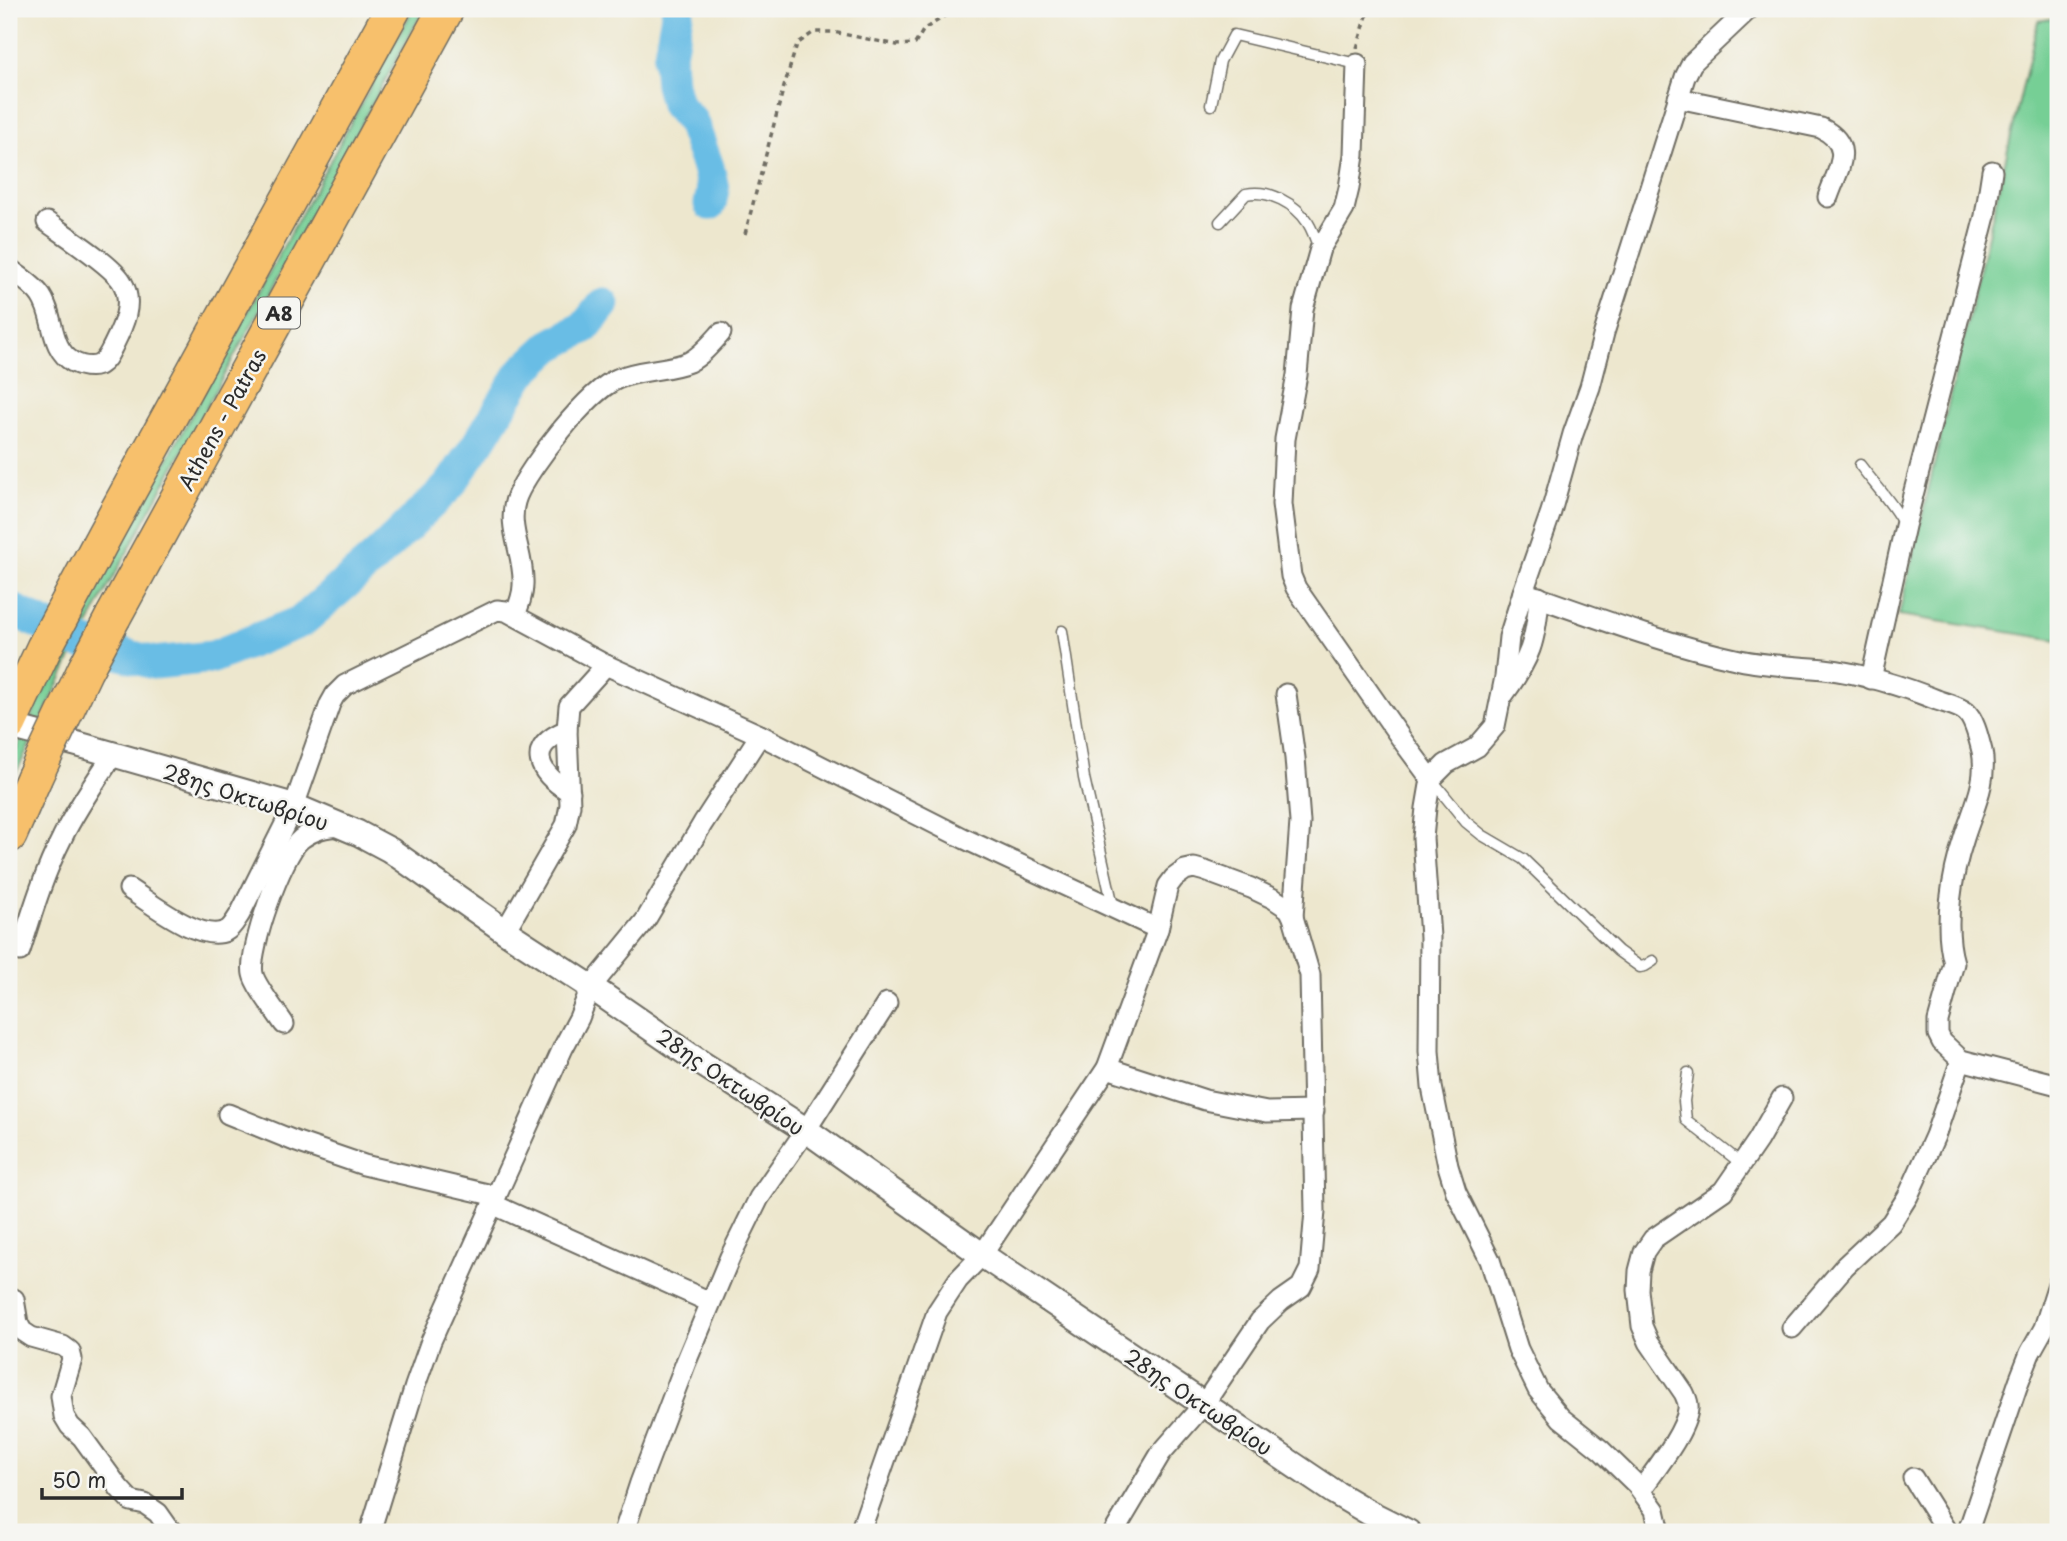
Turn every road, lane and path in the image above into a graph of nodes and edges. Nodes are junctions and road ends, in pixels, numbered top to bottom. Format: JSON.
{"nodes":[{"id":1,"x":393,"y":9,"type":"edge"},
{"id":2,"x":446,"y":9,"type":"edge"},
{"id":3,"x":957,"y":9,"type":"edge"},
{"id":4,"x":1369,"y":9,"type":"edge"},
{"id":5,"x":1749,"y":9,"type":"edge"},
{"id":6,"x":1357,"y":64,"type":"junction"},
{"id":7,"x":1678,"y":98,"type":"junction"},
{"id":8,"x":1211,"y":106,"type":"dead end"},
{"id":9,"x":1992,"y":171,"type":"dead end"},
{"id":10,"x":1828,"y":197,"type":"dead end"},
{"id":11,"x":47,"y":222,"type":"dead end"},
{"id":12,"x":1220,"y":222,"type":"dead end"},
{"id":13,"x":745,"y":234,"type":"dead end"},
{"id":14,"x":1320,"y":249,"type":"junction"},
{"id":15,"x":9,"y":268,"type":"edge"},
{"id":16,"x":721,"y":334,"type":"dead end"},
{"id":17,"x":1860,"y":465,"type":"dead end"},
{"id":18,"x":1905,"y":526,"type":"junction"},
{"id":19,"x":1531,"y":595,"type":"junction"},
{"id":20,"x":515,"y":615,"type":"junction"},
{"id":21,"x":1062,"y":631,"type":"dead end"},
{"id":22,"x":606,"y":665,"type":"junction"},
{"id":23,"x":1871,"y":679,"type":"junction"},
{"id":24,"x":1286,"y":694,"type":"dead end"},
{"id":25,"x":9,"y":725,"type":"edge"},
{"id":26,"x":567,"y":730,"type":"junction"},
{"id":27,"x":760,"y":735,"type":"junction"},
{"id":28,"x":113,"y":755,"type":"junction"},
{"id":29,"x":1431,"y":779,"type":"junction"},
{"id":30,"x":570,"y":792,"type":"junction"},
{"id":31,"x":294,"y":806,"type":"junction"},
{"id":32,"x":341,"y":826,"type":"junction"},
{"id":33,"x":9,"y":835,"type":"edge"},
{"id":34,"x":129,"y":889,"type":"dead end"},
{"id":35,"x":1113,"y":906,"type":"junction"},
{"id":36,"x":1293,"y":917,"type":"junction"},
{"id":37,"x":1158,"y":929,"type":"junction"},
{"id":38,"x":505,"y":931,"type":"junction"},
{"id":39,"x":20,"y":951,"type":"dead end"},
{"id":40,"x":1653,"y":961,"type":"dead end"},
{"id":41,"x":591,"y":986,"type":"junction"},
{"id":42,"x":887,"y":1003,"type":"dead end"},
{"id":43,"x":284,"y":1024,"type":"dead end"},
{"id":44,"x":1961,"y":1060,"type":"junction"},
{"id":45,"x":1107,"y":1069,"type":"junction"},
{"id":46,"x":1688,"y":1073,"type":"dead end"},
{"id":47,"x":2058,"y":1085,"type":"edge"},
{"id":48,"x":1782,"y":1098,"type":"dead end"},
{"id":49,"x":1314,"y":1111,"type":"junction"},
{"id":50,"x":228,"y":1114,"type":"dead end"},
{"id":51,"x":806,"y":1130,"type":"junction"},
{"id":52,"x":1742,"y":1164,"type":"junction"},
{"id":53,"x":494,"y":1200,"type":"junction"},
{"id":54,"x":982,"y":1255,"type":"junction"},
{"id":55,"x":2058,"y":1284,"type":"edge"},
{"id":56,"x":14,"y":1299,"type":"dead end"},
{"id":57,"x":710,"y":1302,"type":"junction"},
{"id":58,"x":1793,"y":1328,"type":"dead end"},
{"id":59,"x":1204,"y":1404,"type":"junction"},
{"id":60,"x":1913,"y":1478,"type":"dead end"},
{"id":61,"x":1641,"y":1490,"type":"junction"},
{"id":62,"x":1943,"y":1525,"type":"edge"},
{"id":63,"x":1976,"y":1530,"type":"edge"},
{"id":64,"x":174,"y":1532,"type":"edge"},
{"id":65,"x":370,"y":1532,"type":"edge"},
{"id":66,"x":624,"y":1532,"type":"edge"},
{"id":67,"x":860,"y":1532,"type":"edge"},
{"id":68,"x":1114,"y":1532,"type":"edge"},
{"id":69,"x":1408,"y":1532,"type":"edge"},
{"id":70,"x":1660,"y":1532,"type":"edge"}],
"edges":[{"from":1,"to":25,"type":"highway","number":"Α8"},
{"from":2,"to":33,"type":"highway","name":"Athens - Patras","number":"Α8","bridge":true},
{"from":3,"to":13,"type":"path"},
{"from":4,"to":6,"type":"path"},
{"from":5,"to":7,"type":"street"},
{"from":6,"to":8,"type":"lane"},
{"from":6,"to":14,"type":"street"},
{"from":7,"to":10,"type":"street"},
{"from":7,"to":19,"type":"street"},
{"from":9,"to":18,"type":"street"},
{"from":11,"to":15,"type":"street"},
{"from":12,"to":14,"type":"lane"},
{"from":14,"to":29,"type":"street"},
{"from":16,"to":20,"type":"street"},
{"from":17,"to":18,"type":"lane"},
{"from":18,"to":23,"type":"street"},
{"from":19,"to":23,"type":"street"},
{"from":19,"to":29,"type":"street"},
{"from":20,"to":22,"type":"street"},
{"from":20,"to":31,"type":"street"},
{"from":21,"to":35,"type":"lane"},
{"from":22,"to":26,"type":"street"},
{"from":22,"to":27,"type":"street"},
{"from":23,"to":44,"type":"street"},
{"from":24,"to":36,"type":"street"},
{"from":25,"to":28,"type":"street","name":"28ης Οκτωβρίου"},
{"from":26,"to":30,"type":"street"},
{"from":26,"to":30,"type":"street"},
{"from":27,"to":35,"type":"street"},
{"from":27,"to":41,"type":"street"},
{"from":28,"to":31,"type":"street","name":"28ης Οκτωβρίου"},
{"from":28,"to":39,"type":"street"},
{"from":29,"to":40,"type":"lane"},
{"from":29,"to":61,"type":"street"},
{"from":30,"to":38,"type":"street"},
{"from":31,"to":32,"type":"street","name":"28ης Οκτωβρίου"},
{"from":31,"to":34,"type":"street"},
{"from":32,"to":38,"type":"street","name":"28ης Οκτωβρίου"},
{"from":32,"to":43,"type":"street"},
{"from":35,"to":37,"type":"street"},
{"from":36,"to":37,"type":"street"},
{"from":36,"to":49,"type":"street"},
{"from":37,"to":45,"type":"street"},
{"from":38,"to":41,"type":"street","name":"28ης Οκτωβρίου"},
{"from":41,"to":51,"type":"street","name":"28ης Οκτωβρίου"},
{"from":41,"to":53,"type":"street"},
{"from":42,"to":51,"type":"street"},
{"from":44,"to":47,"type":"street"},
{"from":44,"to":58,"type":"street"},
{"from":45,"to":49,"type":"street"},
{"from":45,"to":54,"type":"street"},
{"from":46,"to":52,"type":"lane"},
{"from":48,"to":52,"type":"street"},
{"from":49,"to":59,"type":"street"},
{"from":50,"to":53,"type":"street"},
{"from":51,"to":54,"type":"street","name":"28ης Οκτωβρίου"},
{"from":51,"to":57,"type":"street"},
{"from":52,"to":61,"type":"street"},
{"from":53,"to":57,"type":"street"},
{"from":53,"to":65,"type":"street"},
{"from":54,"to":59,"type":"street","name":"28ης Οκτωβρίου"},
{"from":54,"to":67,"type":"street"},
{"from":55,"to":63,"type":"street"},
{"from":56,"to":64,"type":"street"},
{"from":57,"to":66,"type":"street"},
{"from":59,"to":68,"type":"street"},
{"from":59,"to":69,"type":"street","name":"28ης Οκτωβρίου"},
{"from":60,"to":62,"type":"street"},
{"from":61,"to":70,"type":"street"},
{"from":62,"to":63,"type":"street"}]}
